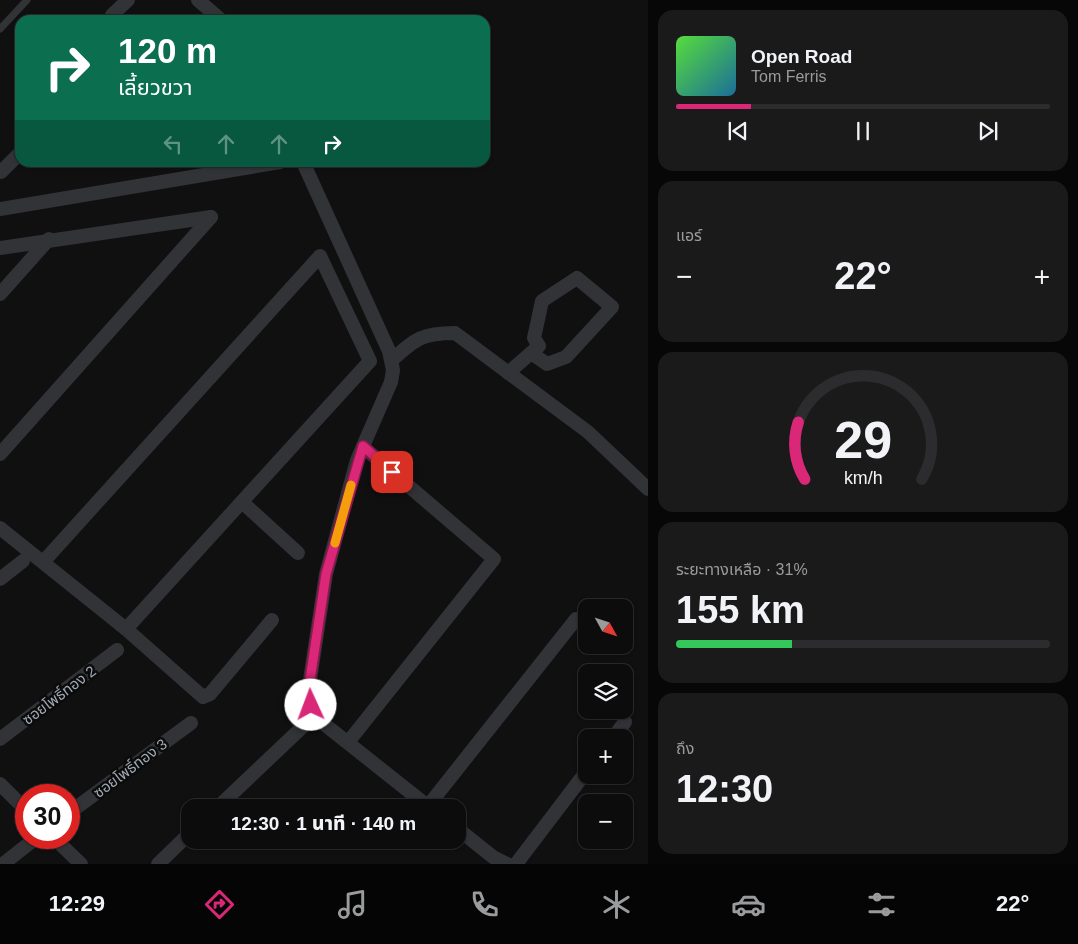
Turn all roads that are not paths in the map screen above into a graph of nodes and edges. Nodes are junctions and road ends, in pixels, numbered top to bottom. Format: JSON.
{"nodes":[{"id":1,"x":27,"y":0,"type":"edge"},
{"id":2,"x":128,"y":0,"type":"edge"},
{"id":3,"x":198,"y":0,"type":"edge"},
{"id":4,"x":112,"y":15,"type":"edge"},
{"id":5,"x":215,"y":15,"type":"edge"},
{"id":6,"x":0,"y":29,"type":"edge"},
{"id":7,"x":15,"y":159,"type":"edge"},
{"id":8,"x":250,"y":167,"type":"edge"},
{"id":9,"x":305,"y":167,"type":"edge"},
{"id":10,"x":1,"y":172,"type":"edge"},
{"id":11,"x":0,"y":209,"type":"edge"},
{"id":12,"x":50,"y":239,"type":"junction"},
{"id":13,"x":0,"y":248,"type":"edge"},
{"id":14,"x":0,"y":294,"type":"edge"},
{"id":15,"x":531,"y":353,"type":"junction"},
{"id":16,"x":392,"y":360,"type":"junction"},
{"id":17,"x":508,"y":373,"type":"junction"},
{"id":18,"x":363,"y":446,"type":"junction"},
{"id":19,"x":0,"y":454,"type":"edge"},
{"id":20,"x":648,"y":489,"type":"edge"},
{"id":21,"x":242,"y":502,"type":"junction"},
{"id":22,"x":0,"y":528,"type":"edge"},
{"id":23,"x":298,"y":553,"type":"dead end"},
{"id":24,"x":23,"y":560,"type":"dead end"},
{"id":25,"x":44,"y":561,"type":"junction"},
{"id":26,"x":0,"y":579,"type":"edge"},
{"id":27,"x":576,"y":619,"type":"dead end"},
{"id":28,"x":272,"y":620,"type":"dead end"},
{"id":29,"x":126,"y":629,"type":"junction"},
{"id":30,"x":117,"y":650,"type":"dead end"},
{"id":31,"x":314,"y":716,"type":"junction"},
{"id":32,"x":625,"y":722,"type":"dead end"},
{"id":33,"x":191,"y":723,"type":"dead end"},
{"id":34,"x":620,"y":729,"type":"edge"},
{"id":35,"x":0,"y":739,"type":"edge"},
{"id":36,"x":349,"y":742,"type":"junction"},
{"id":37,"x":578,"y":783,"type":"edge"},
{"id":38,"x":0,"y":784,"type":"edge"},
{"id":39,"x":15,"y":799,"type":"edge"},
{"id":40,"x":226,"y":799,"type":"edge"},
{"id":41,"x":419,"y":799,"type":"edge"},
{"id":42,"x":435,"y":799,"type":"edge"},
{"id":43,"x":80,"y":805,"type":"edge"},
{"id":44,"x":466,"y":835,"type":"edge"},
{"id":45,"x":181,"y":842,"type":"edge"},
{"id":46,"x":22,"y":849,"type":"edge"},
{"id":47,"x":65,"y":849,"type":"edge"},
{"id":48,"x":3,"y":864,"type":"edge"},
{"id":49,"x":81,"y":864,"type":"edge"},
{"id":50,"x":158,"y":864,"type":"edge"},
{"id":51,"x":507,"y":864,"type":"edge"},
{"id":52,"x":516,"y":864,"type":"edge"}],
"edges":[{"from":1,"to":6,"type":"lane"},
{"from":2,"to":4,"type":"street"},
{"from":3,"to":5,"type":"street"},
{"from":7,"to":10,"type":"street"},
{"from":8,"to":11,"type":"street"},
{"from":9,"to":16,"type":"street"},
{"from":12,"to":13,"type":"street"},
{"from":12,"to":14,"type":"street"},
{"from":12,"to":19,"type":"street"},
{"from":15,"to":15,"type":"street"},
{"from":15,"to":17,"type":"street"},
{"from":16,"to":17,"type":"street"},
{"from":16,"to":18,"type":"street"},
{"from":17,"to":20,"type":"street"},
{"from":18,"to":31,"type":"street"},
{"from":18,"to":36,"type":"street"},
{"from":21,"to":23,"type":"street"},
{"from":21,"to":25,"type":"street"},
{"from":21,"to":29,"type":"street"},
{"from":22,"to":25,"type":"street"},
{"from":24,"to":26,"type":"street"},
{"from":25,"to":29,"type":"street"},
{"from":27,"to":42,"type":"street"},
{"from":28,"to":29,"type":"street"},
{"from":30,"to":35,"type":"street","name":"ซอยโพธิ์ทอง 2"},
{"from":31,"to":36,"type":"street"},
{"from":31,"to":40,"type":"street"},
{"from":32,"to":34,"type":"street"},
{"from":33,"to":43,"type":"street","name":"ซอยโพธิ์ทอง 3"},
{"from":36,"to":41,"type":"street"},
{"from":37,"to":52,"type":"street"},
{"from":38,"to":39,"type":"street"},
{"from":44,"to":51,"type":"street"},
{"from":45,"to":50,"type":"street"},
{"from":46,"to":48,"type":"street"},
{"from":47,"to":49,"type":"street"}]}
